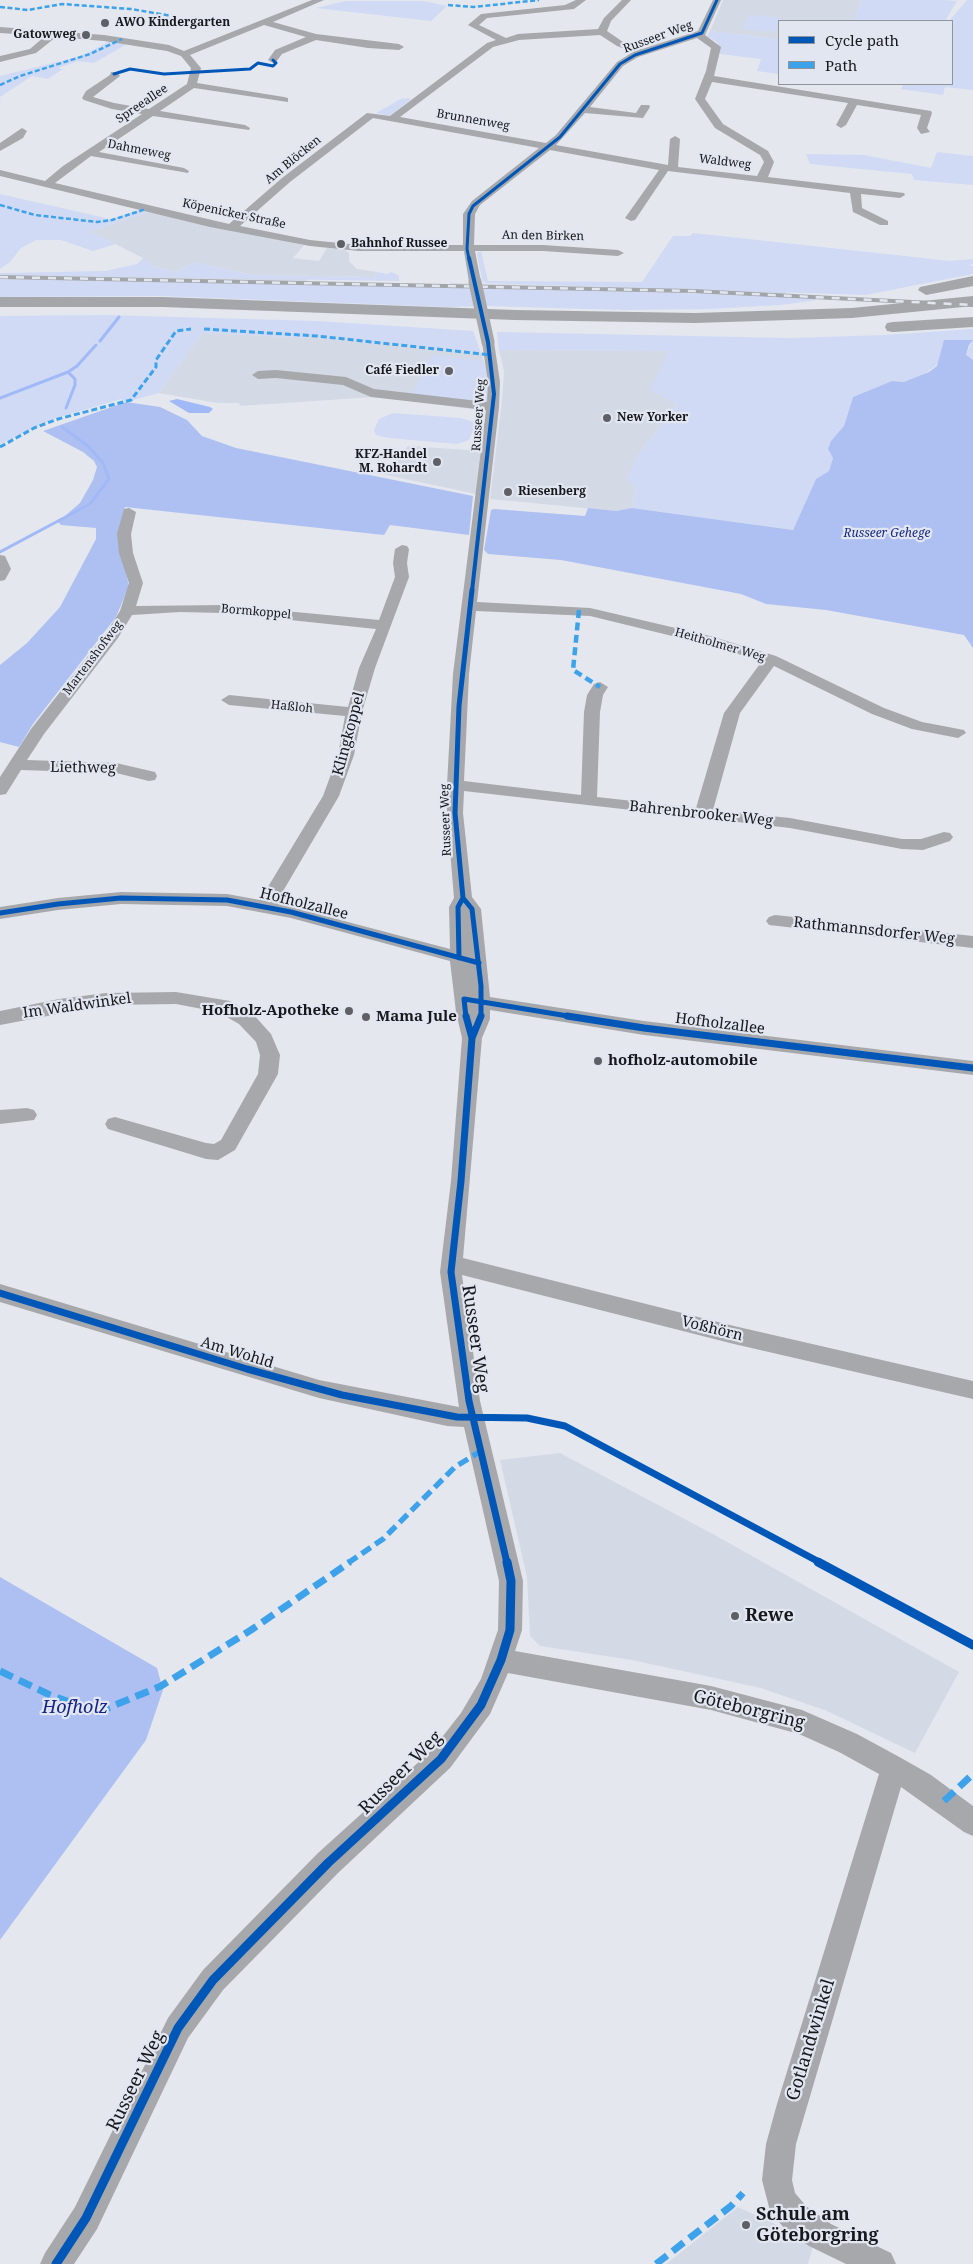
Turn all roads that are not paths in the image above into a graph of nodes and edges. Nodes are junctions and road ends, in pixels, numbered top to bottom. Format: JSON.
{"nodes":[{"id":1,"x":320,"y":0,"type":"edge"},
{"id":2,"x":582,"y":0,"type":"edge"},
{"id":3,"x":627,"y":0,"type":"edge"},
{"id":4,"x":717,"y":0,"type":"edge"},
{"id":5,"x":266,"y":23,"type":"junction"},
{"id":6,"x":0,"y":30,"type":"edge"},
{"id":7,"x":602,"y":32,"type":"junction"},
{"id":8,"x":54,"y":34,"type":"junction"},
{"id":9,"x":699,"y":35,"type":"junction"},
{"id":10,"x":315,"y":36,"type":"junction"},
{"id":11,"x":503,"y":40,"type":"junction"},
{"id":12,"x":399,"y":46,"type":"dead end"},
{"id":13,"x":642,"y":53,"type":"junction"},
{"id":14,"x":184,"y":54,"type":"junction"},
{"id":15,"x":0,"y":59,"type":"edge"},
{"id":16,"x":273,"y":60,"type":"dead end"},
{"id":17,"x":114,"y":74,"type":"dead end"},
{"id":18,"x":708,"y":78,"type":"junction"},
{"id":19,"x":192,"y":85,"type":"junction"},
{"id":20,"x":404,"y":96,"type":"dead end"},
{"id":21,"x":418,"y":99,"type":"junction"},
{"id":22,"x":284,"y":100,"type":"dead end"},
{"id":23,"x":854,"y":101,"type":"junction"},
{"id":24,"x":386,"y":106,"type":"dead end"},
{"id":25,"x":645,"y":107,"type":"dead end"},
{"id":26,"x":581,"y":109,"type":"junction"},
{"id":27,"x":150,"y":112,"type":"junction"},
{"id":28,"x":371,"y":115,"type":"junction"},
{"id":29,"x":392,"y":119,"type":"junction"},
{"id":30,"x":841,"y":124,"type":"dead end"},
{"id":31,"x":245,"y":128,"type":"dead end"},
{"id":32,"x":22,"y":131,"type":"dead end"},
{"id":33,"x":925,"y":132,"type":"dead end"},
{"id":34,"x":675,"y":139,"type":"dead end"},
{"id":35,"x":549,"y":146,"type":"junction"},
{"id":36,"x":0,"y":148,"type":"edge"},
{"id":37,"x":90,"y":153,"type":"junction"},
{"id":38,"x":668,"y":168,"type":"junction"},
{"id":39,"x":184,"y":170,"type":"dead end"},
{"id":40,"x":0,"y":173,"type":"edge"},
{"id":41,"x":761,"y":180,"type":"junction"},
{"id":42,"x":46,"y":185,"type":"junction"},
{"id":43,"x":852,"y":190,"type":"junction"},
{"id":44,"x":900,"y":195,"type":"dead end"},
{"id":45,"x":631,"y":218,"type":"dead end"},
{"id":46,"x":884,"y":223,"type":"dead end"},
{"id":47,"x":232,"y":228,"type":"junction"},
{"id":48,"x":467,"y":249,"type":"junction"},
{"id":49,"x":618,"y":253,"type":"dead end"},
{"id":50,"x":973,"y":281,"type":"edge"},
{"id":51,"x":973,"y":301,"type":"edge"},
{"id":52,"x":0,"y":302,"type":"edge"},
{"id":53,"x":973,"y":309,"type":"edge"},
{"id":54,"x":0,"y":310,"type":"edge"},
{"id":55,"x":644,"y":322,"type":"junction"},
{"id":56,"x":973,"y":322,"type":"edge"},
{"id":57,"x":874,"y":328,"type":"dead end"},
{"id":58,"x":854,"y":329,"type":"dead end"},
{"id":59,"x":258,"y":375,"type":"dead end"},
{"id":60,"x":493,"y":408,"type":"junction"},
{"id":61,"x":129,"y":512,"type":"dead end"},
{"id":62,"x":402,"y":549,"type":"dead end"},
{"id":63,"x":0,"y":559,"type":"edge"},
{"id":64,"x":0,"y":577,"type":"edge"},
{"id":65,"x":469,"y":606,"type":"junction"},
{"id":66,"x":127,"y":611,"type":"junction"},
{"id":67,"x":385,"y":624,"type":"junction"},
{"id":68,"x":770,"y":659,"type":"junction"},
{"id":69,"x":600,"y":687,"type":"dead end"},
{"id":70,"x":229,"y":700,"type":"dead end"},
{"id":71,"x":354,"y":712,"type":"junction"},
{"id":72,"x":958,"y":733,"type":"dead end"},
{"id":73,"x":16,"y":764,"type":"junction"},
{"id":74,"x":149,"y":776,"type":"dead end"},
{"id":75,"x":455,"y":784,"type":"junction"},
{"id":76,"x":0,"y":790,"type":"edge"},
{"id":77,"x":588,"y":802,"type":"junction"},
{"id":78,"x":703,"y":814,"type":"junction"},
{"id":79,"x":944,"y":838,"type":"dead end"},
{"id":80,"x":463,"y":898,"type":"junction"},
{"id":81,"x":265,"y":906,"type":"junction"},
{"id":82,"x":0,"y":913,"type":"edge"},
{"id":83,"x":776,"y":921,"type":"dead end"},
{"id":84,"x":973,"y":942,"type":"edge"},
{"id":85,"x":459,"y":958,"type":"junction"},
{"id":86,"x":479,"y":963,"type":"junction"},
{"id":87,"x":473,"y":1001,"type":"junction"},
{"id":88,"x":0,"y":1018,"type":"edge"},
{"id":89,"x":973,"y":1068,"type":"edge"},
{"id":90,"x":27,"y":1115,"type":"dead end"},
{"id":91,"x":0,"y":1117,"type":"edge"},
{"id":92,"x":115,"y":1124,"type":"dead end"},
{"id":93,"x":452,"y":1264,"type":"junction"},
{"id":94,"x":0,"y":1293,"type":"edge"},
{"id":95,"x":973,"y":1390,"type":"edge"},
{"id":96,"x":472,"y":1418,"type":"junction"},
{"id":97,"x":501,"y":1660,"type":"junction"},
{"id":98,"x":894,"y":1768,"type":"junction"},
{"id":99,"x":973,"y":1823,"type":"edge"},
{"id":100,"x":56,"y":2264,"type":"edge"},
{"id":101,"x":880,"y":2264,"type":"edge"}],
"edges":[{"from":1,"to":5,"type":"street"},
{"from":2,"to":11,"type":"street"},
{"from":3,"to":7,"type":"street"},
{"from":4,"to":9,"type":"street","name":"Russeer Weg"},
{"from":5,"to":10,"type":"street"},
{"from":5,"to":14,"type":"street"},
{"from":6,"to":8,"type":"street"},
{"from":7,"to":11,"type":"street"},
{"from":7,"to":13,"type":"street"},
{"from":8,"to":14,"type":"street"},
{"from":8,"to":15,"type":"street"},
{"from":9,"to":13,"type":"street","name":"Russeer Weg"},
{"from":9,"to":18,"type":"street"},
{"from":10,"to":12,"type":"street"},
{"from":10,"to":16,"type":"street"},
{"from":11,"to":21,"type":"street"},
{"from":13,"to":26,"type":"street","name":"Russeer Weg"},
{"from":14,"to":19,"type":"street"},
{"from":17,"to":27,"type":"street"},
{"from":18,"to":23,"type":"street"},
{"from":18,"to":41,"type":"street"},
{"from":19,"to":22,"type":"street"},
{"from":19,"to":27,"type":"street","name":"Spreeallee"},
{"from":20,"to":21,"type":"street"},
{"from":21,"to":29,"type":"street"},
{"from":23,"to":30,"type":"street"},
{"from":23,"to":33,"type":"street"},
{"from":24,"to":28,"type":"street","name":"Am Blöcken"},
{"from":25,"to":26,"type":"street"},
{"from":26,"to":35,"type":"street","name":"Russeer Weg"},
{"from":27,"to":31,"type":"street"},
{"from":27,"to":37,"type":"street","name":"Spreeallee"},
{"from":28,"to":29,"type":"street"},
{"from":28,"to":47,"type":"street","name":"Am Blöcken"},
{"from":29,"to":35,"type":"street","name":"Brunnenweg"},
{"from":32,"to":36,"type":"street"},
{"from":34,"to":38,"type":"street"},
{"from":35,"to":38,"type":"street","name":"Waldweg"},
{"from":35,"to":48,"type":"street","name":"Russeer Weg"},
{"from":37,"to":39,"type":"street","name":"Dahmeweg"},
{"from":37,"to":42,"type":"street","name":"Spreeallee"},
{"from":38,"to":41,"type":"street","name":"Waldweg"},
{"from":38,"to":45,"type":"street"},
{"from":40,"to":42,"type":"street","name":"Köpenicker Straße"},
{"from":41,"to":43,"type":"street","name":"Waldweg"},
{"from":42,"to":47,"type":"street","name":"Köpenicker Straße"},
{"from":43,"to":44,"type":"street","name":"Waldweg"},
{"from":43,"to":46,"type":"street"},
{"from":47,"to":48,"type":"street","name":"Köpenicker Straße"},
{"from":48,"to":49,"type":"street","name":"An den Birken"},
{"from":48,"to":60,"type":"street","name":"Russeer Weg","bridge":true},
{"from":50,"to":55,"type":"highway"},
{"from":51,"to":55,"type":"highway"},
{"from":52,"to":55,"type":"highway"},
{"from":53,"to":55,"type":"highway"},
{"from":54,"to":55,"type":"highway"},
{"from":55,"to":58,"type":"highway"},
{"from":56,"to":57,"type":"highway"},
{"from":59,"to":60,"type":"street","name":"Russeer Weg"},
{"from":60,"to":65,"type":"street","name":"Russeer Weg"},
{"from":61,"to":66,"type":"street","name":"Martenshofweg"},
{"from":62,"to":67,"type":"street","name":"Klingkoppel"},
{"from":63,"to":64,"type":"street"},
{"from":65,"to":68,"type":"street","name":"Heitholmer Weg"},
{"from":65,"to":75,"type":"street","name":"Russeer Weg"},
{"from":66,"to":67,"type":"street","name":"Bormkoppel"},
{"from":66,"to":73,"type":"street","name":"Martenshofweg"},
{"from":67,"to":71,"type":"street","name":"Klingkoppel"},
{"from":68,"to":72,"type":"street","name":"Heitholmer Weg"},
{"from":68,"to":78,"type":"street"},
{"from":69,"to":77,"type":"street"},
{"from":70,"to":71,"type":"street","name":"Haßloh"},
{"from":71,"to":81,"type":"street","name":"Klingkoppel"},
{"from":73,"to":74,"type":"street","name":"Liethweg"},
{"from":73,"to":76,"type":"street","name":"Martenshofweg"},
{"from":75,"to":77,"type":"street","name":"Bahrenbrooker Weg"},
{"from":75,"to":80,"type":"street","name":"Russeer Weg"},
{"from":77,"to":78,"type":"street","name":"Bahrenbrooker Weg"},
{"from":78,"to":79,"type":"street","name":"Bahrenbrooker Weg"},
{"from":80,"to":85,"type":"street","name":"Russeer Weg"},
{"from":80,"to":86,"type":"street","name":"Russeer Weg"},
{"from":81,"to":82,"type":"street","name":"Hofholzallee"},
{"from":81,"to":85,"type":"street","name":"Hofholzallee"},
{"from":83,"to":84,"type":"street","name":"Rathmannsdorfer Weg"},
{"from":85,"to":86,"type":"street","name":"Hofholzallee"},
{"from":85,"to":87,"type":"street","name":"Russeer Weg"},
{"from":86,"to":87,"type":"street","name":"Russeer Weg"},
{"from":87,"to":89,"type":"street","name":"Hofholzallee"},
{"from":87,"to":93,"type":"street","name":"Russeer Weg"},
{"from":88,"to":92,"type":"street","name":"Im Waldwinkel"},
{"from":90,"to":91,"type":"street"},
{"from":93,"to":95,"type":"street","name":"Voßhörn"},
{"from":93,"to":96,"type":"street","name":"Russeer Weg"},
{"from":94,"to":96,"type":"street","name":"Am Wohld"},
{"from":96,"to":97,"type":"street","name":"Russeer Weg"},
{"from":97,"to":98,"type":"street","name":"Göteborgring"},
{"from":97,"to":100,"type":"street","name":"Russeer Weg"},
{"from":98,"to":99,"type":"street","name":"Göteborgring"},
{"from":98,"to":101,"type":"street","name":"Gotlandwinkel"}]}
